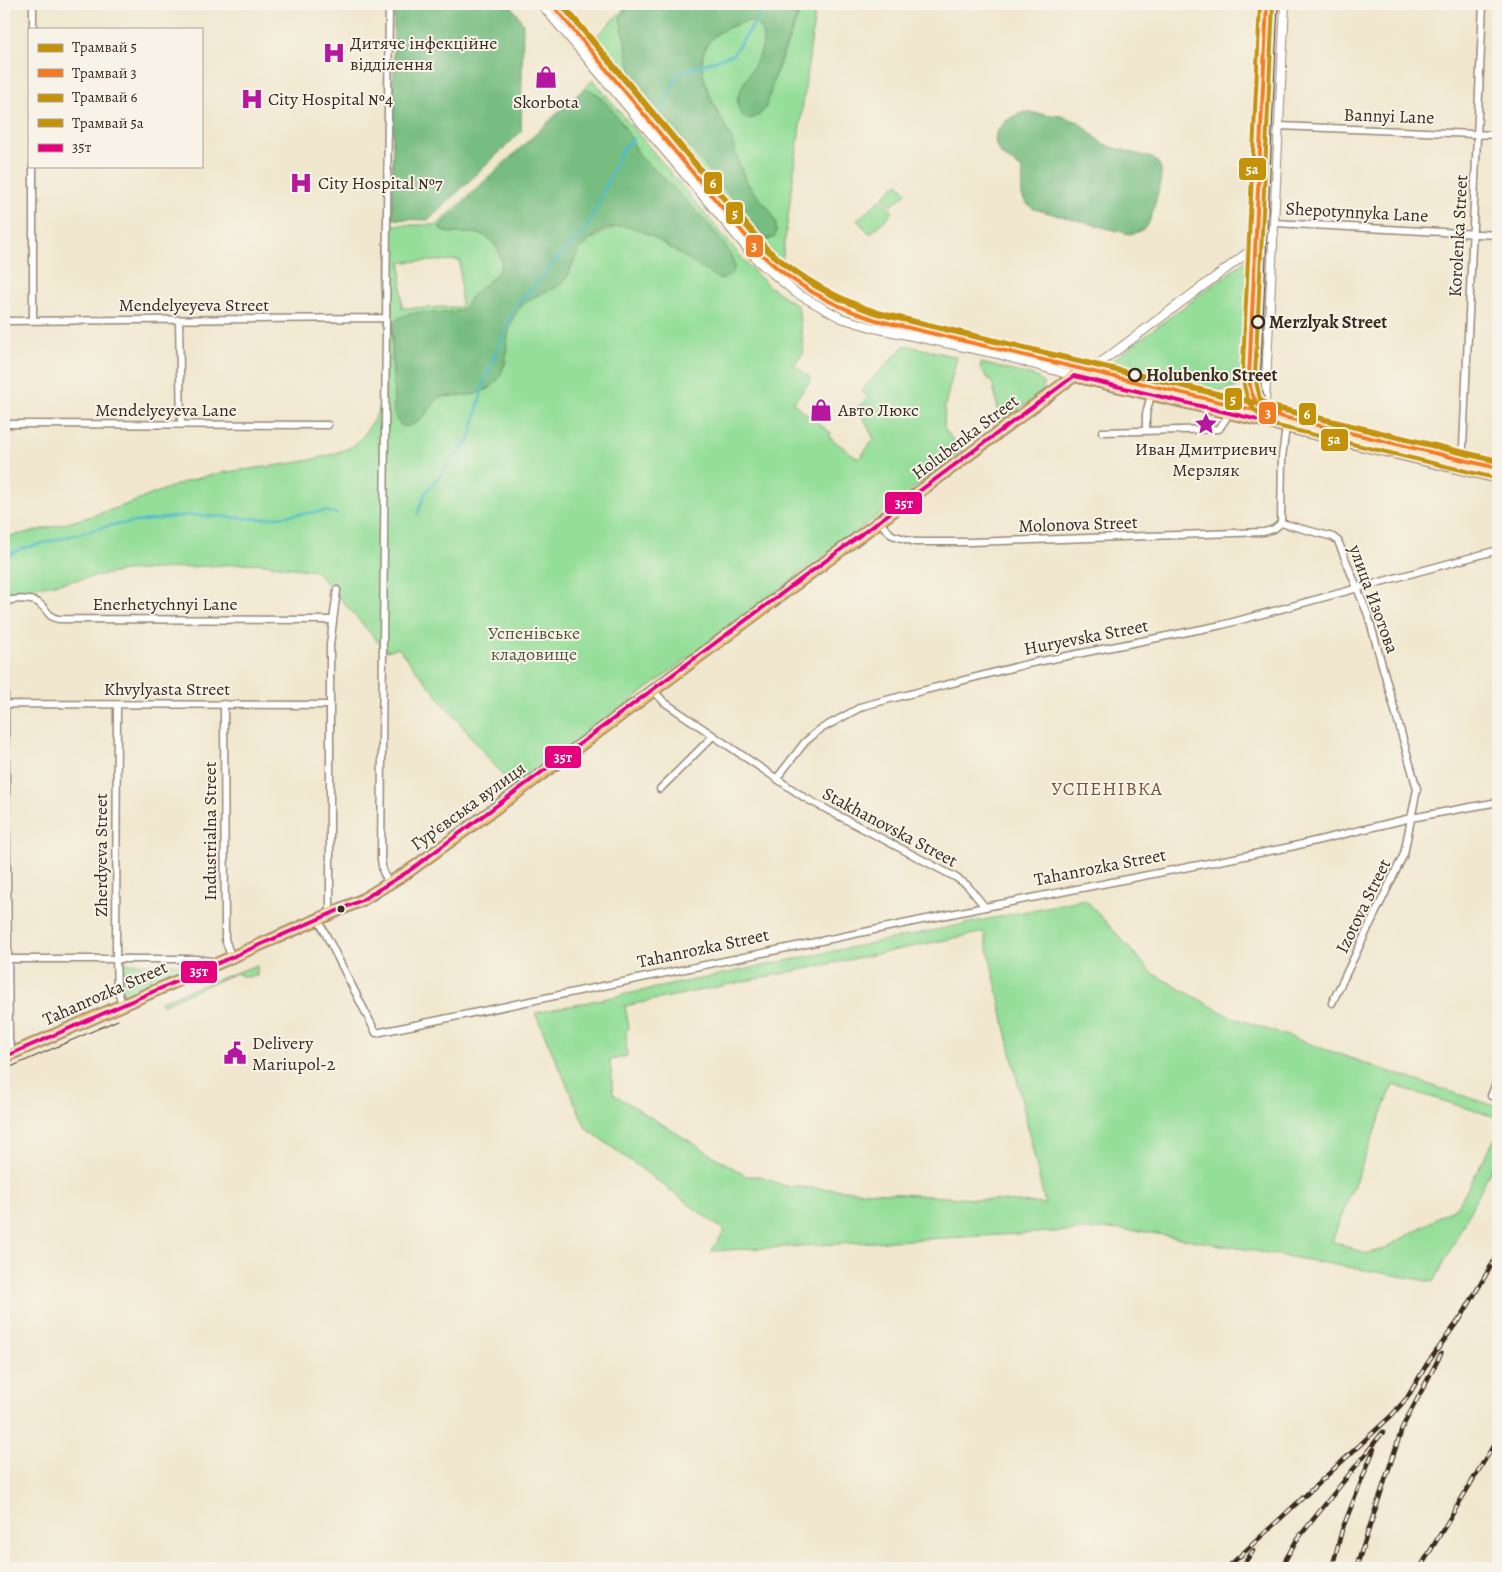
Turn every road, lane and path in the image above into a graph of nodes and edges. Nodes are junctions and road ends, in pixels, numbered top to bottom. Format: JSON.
{"nodes":[{"id":1,"x":33,"y":4,"type":"edge"},
{"id":2,"x":389,"y":4,"type":"edge"},
{"id":3,"x":541,"y":4,"type":"edge"},
{"id":4,"x":1285,"y":4,"type":"edge"},
{"id":5,"x":1483,"y":4,"type":"edge"},
{"id":6,"x":33,"y":28,"type":"edge"},
{"id":7,"x":1279,"y":126,"type":"junction"},
{"id":8,"x":1477,"y":134,"type":"junction"},
{"id":9,"x":1498,"y":135,"type":"edge"},
{"id":10,"x":33,"y":168,"type":"edge"},
{"id":11,"x":1274,"y":223,"type":"junction"},
{"id":12,"x":1274,"y":233,"type":"junction"},
{"id":13,"x":1473,"y":233,"type":"junction"},
{"id":14,"x":1498,"y":234,"type":"edge"},
{"id":15,"x":385,"y":318,"type":"junction"},
{"id":16,"x":179,"y":320,"type":"junction"},
{"id":17,"x":4,"y":321,"type":"edge"},
{"id":18,"x":33,"y":321,"type":"junction"},
{"id":19,"x":1074,"y":376,"type":"junction"},
{"id":20,"x":1150,"y":395,"type":"junction"},
{"id":21,"x":1229,"y":414,"type":"junction"},
{"id":22,"x":1264,"y":422,"type":"junction"},
{"id":23,"x":4,"y":424,"type":"edge"},
{"id":24,"x":181,"y":424,"type":"junction"},
{"id":25,"x":328,"y":425,"type":"dead end"},
{"id":26,"x":1286,"y":427,"type":"junction"},
{"id":27,"x":1146,"y":431,"type":"junction"},
{"id":28,"x":1102,"y":432,"type":"dead end"},
{"id":29,"x":1462,"y":469,"type":"junction"},
{"id":30,"x":1498,"y":477,"type":"edge"},
{"id":31,"x":880,"y":523,"type":"junction"},
{"id":32,"x":1281,"y":523,"type":"junction"},
{"id":33,"x":1498,"y":550,"type":"edge"},
{"id":34,"x":337,"y":590,"type":"dead end"},
{"id":35,"x":1357,"y":590,"type":"junction"},
{"id":36,"x":332,"y":620,"type":"junction"},
{"id":37,"x":654,"y":690,"type":"junction"},
{"id":38,"x":4,"y":704,"type":"edge"},
{"id":39,"x":224,"y":704,"type":"junction"},
{"id":40,"x":117,"y":705,"type":"junction"},
{"id":41,"x":330,"y":705,"type":"junction"},
{"id":42,"x":713,"y":736,"type":"junction"},
{"id":43,"x":777,"y":778,"type":"junction"},
{"id":44,"x":660,"y":789,"type":"dead end"},
{"id":45,"x":1498,"y":802,"type":"edge"},
{"id":46,"x":1411,"y":818,"type":"junction"},
{"id":47,"x":389,"y":884,"type":"junction"},
{"id":48,"x":985,"y":907,"type":"junction"},
{"id":49,"x":330,"y":913,"type":"junction"},
{"id":50,"x":318,"y":919,"type":"junction"},
{"id":51,"x":231,"y":956,"type":"junction"},
{"id":52,"x":6,"y":959,"type":"edge"},
{"id":53,"x":116,"y":959,"type":"junction"},
{"id":54,"x":196,"y":959,"type":"junction"},
{"id":55,"x":219,"y":962,"type":"junction"},
{"id":56,"x":201,"y":970,"type":"junction"},
{"id":57,"x":1332,"y":1003,"type":"dead end"},
{"id":58,"x":122,"y":1005,"type":"junction"},
{"id":59,"x":8,"y":1055,"type":"edge"},
{"id":60,"x":1498,"y":1078,"type":"edge"},
{"id":61,"x":1491,"y":1096,"type":"dead end"}],
"edges":[{"from":1,"to":6,"type":"street"},
{"from":2,"to":15,"type":"street"},
{"from":3,"to":19,"type":"street"},
{"from":4,"to":7,"type":"street"},
{"from":5,"to":8,"type":"street","name":"Korolenka Street"},
{"from":7,"to":8,"type":"street","name":"Bannyi Lane"},
{"from":7,"to":11,"type":"street"},
{"from":8,"to":9,"type":"street","name":"Bannyi Lane"},
{"from":8,"to":13,"type":"street","name":"Korolenka Street"},
{"from":10,"to":18,"type":"street"},
{"from":11,"to":12,"type":"street"},
{"from":11,"to":13,"type":"street","name":"Shepotynnyka Lane"},
{"from":12,"to":19,"type":"street","name":"Holubenka Street"},
{"from":12,"to":22,"type":"street"},
{"from":13,"to":14,"type":"street","name":"Shepotynnyka Lane"},
{"from":13,"to":29,"type":"street","name":"Korolenka Street"},
{"from":15,"to":16,"type":"street","name":"Mendelyeyeva Street"},
{"from":15,"to":47,"type":"street"},
{"from":16,"to":18,"type":"street","name":"Mendelyeyeva Street"},
{"from":16,"to":24,"type":"street"},
{"from":17,"to":18,"type":"street","name":"Mendelyeyeva Street"},
{"from":19,"to":20,"type":"highway"},
{"from":19,"to":31,"type":"highway","name":"Holubenka Street"},
{"from":20,"to":21,"type":"highway"},
{"from":20,"to":27,"type":"street"},
{"from":21,"to":22,"type":"highway"},
{"from":21,"to":27,"type":"street"},
{"from":22,"to":26,"type":"highway"},
{"from":23,"to":24,"type":"street","name":"Mendelyeyeva Lane"},
{"from":24,"to":25,"type":"street","name":"Mendelyeyeva Lane"},
{"from":26,"to":29,"type":"highway"},
{"from":26,"to":32,"type":"street"},
{"from":27,"to":28,"type":"street"},
{"from":29,"to":30,"type":"highway"},
{"from":31,"to":32,"type":"street","name":"Molonova Street"},
{"from":31,"to":37,"type":"highway","name":"Holubenka Street"},
{"from":32,"to":35,"type":"street","name":"улица Изотова"},
{"from":33,"to":35,"type":"street","name":"Huryevska Street"},
{"from":34,"to":36,"type":"street"},
{"from":35,"to":43,"type":"street","name":"Huryevska Street"},
{"from":35,"to":46,"type":"street","name":"улица Изотова"},
{"from":36,"to":38,"type":"street","name":"Enerhetychnyi Lane"},
{"from":36,"to":41,"type":"street"},
{"from":37,"to":42,"type":"street"},
{"from":37,"to":47,"type":"highway","name":"Гур’євська вулиця"},
{"from":38,"to":40,"type":"street","name":"Khvylyasta Street"},
{"from":38,"to":52,"type":"street"},
{"from":39,"to":40,"type":"street","name":"Khvylyasta Street"},
{"from":39,"to":41,"type":"street","name":"Khvylyasta Street"},
{"from":39,"to":51,"type":"street","name":"Industrialna Street"},
{"from":40,"to":53,"type":"street","name":"Zherdyeva Street"},
{"from":41,"to":49,"type":"street"},
{"from":42,"to":43,"type":"street"},
{"from":42,"to":44,"type":"street"},
{"from":43,"to":48,"type":"street","name":"Stakhanovska Street"},
{"from":45,"to":46,"type":"street","name":"Tahanrozka Street"},
{"from":46,"to":48,"type":"street","name":"Tahanrozka Street"},
{"from":46,"to":57,"type":"street","name":"Izotova Street"},
{"from":47,"to":49,"type":"highway","name":"Гур’євська вулиця"},
{"from":48,"to":50,"type":"street","name":"Tahanrozka Street"},
{"from":49,"to":50,"type":"highway","name":"Гур’євська вулиця"},
{"from":50,"to":51,"type":"highway","name":"Tahanrozka Street"},
{"from":51,"to":55,"type":"highway","name":"Tahanrozka Street"},
{"from":52,"to":53,"type":"street"},
{"from":52,"to":59,"type":"street"},
{"from":53,"to":54,"type":"street"},
{"from":53,"to":58,"type":"street","name":"Zherdyeva Street"},
{"from":54,"to":55,"type":"street"},
{"from":54,"to":56,"type":"street"},
{"from":55,"to":56,"type":"highway","name":"Tahanrozka Street"},
{"from":56,"to":58,"type":"highway","name":"Tahanrozka Street"},
{"from":58,"to":59,"type":"highway","name":"Tahanrozka Street"},
{"from":60,"to":61,"type":"street"}]}
